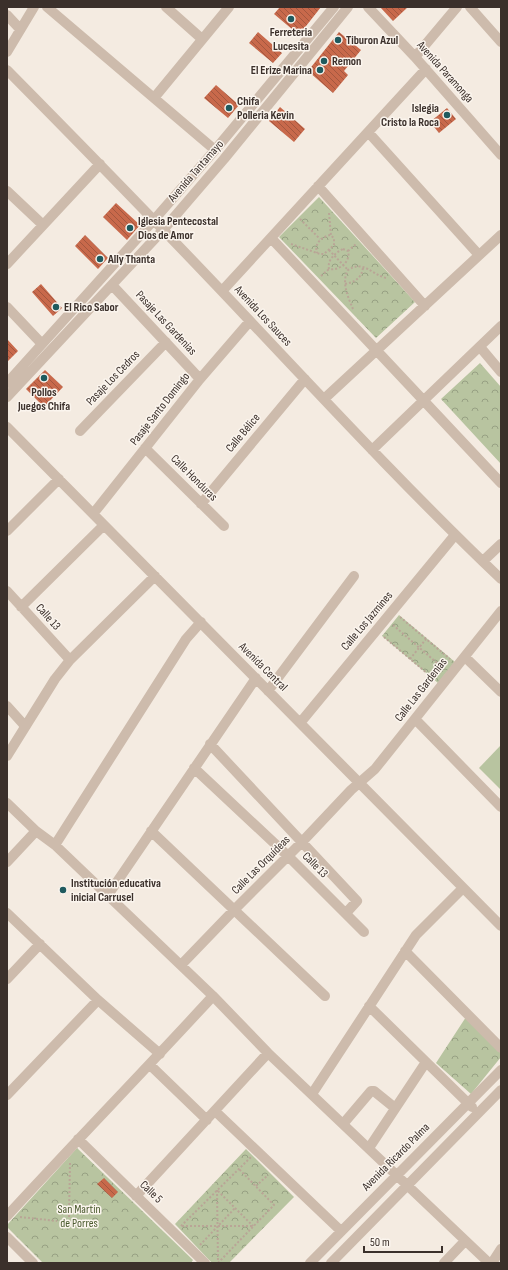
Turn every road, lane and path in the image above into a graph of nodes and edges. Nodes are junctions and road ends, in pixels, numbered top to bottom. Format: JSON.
{"nodes":[{"id":1,"x":34,"y":7,"type":"edge"},
{"id":2,"x":47,"y":7,"type":"edge"},
{"id":3,"x":166,"y":7,"type":"edge"},
{"id":4,"x":229,"y":7,"type":"edge"},
{"id":5,"x":334,"y":7,"type":"edge"},
{"id":6,"x":348,"y":7,"type":"edge"},
{"id":7,"x":368,"y":7,"type":"edge"},
{"id":8,"x":457,"y":7,"type":"edge"},
{"id":9,"x":470,"y":7,"type":"edge"},
{"id":10,"x":7,"y":15,"type":"edge"},
{"id":11,"x":20,"y":29,"type":"junction"},
{"id":12,"x":202,"y":39,"type":"junction"},
{"id":13,"x":501,"y":42,"type":"edge"},
{"id":14,"x":7,"y":52,"type":"edge"},
{"id":15,"x":416,"y":58,"type":"junction"},
{"id":16,"x":426,"y":69,"type":"junction"},
{"id":17,"x":7,"y":70,"type":"edge"},
{"id":18,"x":154,"y":98,"type":"junction"},
{"id":19,"x":368,"y":132,"type":"junction"},
{"id":20,"x":215,"y":150,"type":"junction"},
{"id":21,"x":501,"y":155,"type":"edge"},
{"id":22,"x":100,"y":164,"type":"junction"},
{"id":23,"x":318,"y":186,"type":"junction"},
{"id":24,"x":7,"y":190,"type":"edge"},
{"id":25,"x":333,"y":214,"type":"dead end"},
{"id":26,"x":153,"y":220,"type":"junction"},
{"id":27,"x":295,"y":223,"type":"dead end"},
{"id":28,"x":42,"y":226,"type":"junction"},
{"id":29,"x":163,"y":230,"type":"junction"},
{"id":30,"x":501,"y":235,"type":"edge"},
{"id":31,"x":331,"y":236,"type":"junction"},
{"id":32,"x":271,"y":238,"type":"junction"},
{"id":33,"x":320,"y":239,"type":"junction"},
{"id":34,"x":358,"y":242,"type":"dead end"},
{"id":35,"x":292,"y":249,"type":"dead end"},
{"id":36,"x":329,"y":250,"type":"junction"},
{"id":37,"x":348,"y":251,"type":"junction"},
{"id":38,"x":318,"y":253,"type":"junction"},
{"id":39,"x":334,"y":255,"type":"junction"},
{"id":40,"x":479,"y":255,"type":"junction"},
{"id":41,"x":7,"y":264,"type":"edge"},
{"id":42,"x":344,"y":264,"type":"junction"},
{"id":43,"x":363,"y":266,"type":"junction"},
{"id":44,"x":329,"y":269,"type":"junction"},
{"id":45,"x":348,"y":270,"type":"junction"},
{"id":46,"x":320,"y":278,"type":"dead end"},
{"id":47,"x":388,"y":279,"type":"dead end"},
{"id":48,"x":345,"y":284,"type":"junction"},
{"id":49,"x":112,"y":285,"type":"junction"},
{"id":50,"x":222,"y":291,"type":"junction"},
{"id":51,"x":425,"y":306,"type":"junction"},
{"id":52,"x":7,"y":307,"type":"edge"},
{"id":53,"x":354,"y":311,"type":"dead end"},
{"id":54,"x":250,"y":321,"type":"junction"},
{"id":55,"x":501,"y":326,"type":"edge"},
{"id":56,"x":166,"y":342,"type":"junction"},
{"id":57,"x":42,"y":344,"type":"junction"},
{"id":58,"x":480,"y":347,"type":"junction"},
{"id":59,"x":376,"y":350,"type":"junction"},
{"id":60,"x":501,"y":372,"type":"edge"},
{"id":61,"x":200,"y":379,"type":"junction"},
{"id":62,"x":305,"y":379,"type":"junction"},
{"id":63,"x":7,"y":383,"type":"edge"},
{"id":64,"x":7,"y":397,"type":"edge"},
{"id":65,"x":324,"y":399,"type":"junction"},
{"id":66,"x":424,"y":400,"type":"junction"},
{"id":67,"x":7,"y":426,"type":"edge"},
{"id":68,"x":80,"y":432,"type":"dead end"},
{"id":69,"x":145,"y":448,"type":"junction"},
{"id":70,"x":372,"y":450,"type":"junction"},
{"id":71,"x":59,"y":479,"type":"junction"},
{"id":72,"x":501,"y":483,"type":"edge"},
{"id":73,"x":201,"y":504,"type":"junction"},
{"id":74,"x":93,"y":514,"type":"junction"},
{"id":75,"x":104,"y":525,"type":"junction"},
{"id":76,"x":224,"y":526,"type":"dead end"},
{"id":77,"x":7,"y":532,"type":"edge"},
{"id":78,"x":455,"y":535,"type":"junction"},
{"id":79,"x":501,"y":544,"type":"edge"},
{"id":80,"x":483,"y":562,"type":"junction"},
{"id":81,"x":154,"y":576,"type":"junction"},
{"id":82,"x":354,"y":576,"type":"dead end"},
{"id":83,"x":501,"y":579,"type":"edge"},
{"id":84,"x":7,"y":591,"type":"edge"},
{"id":85,"x":22,"y":607,"type":"junction"},
{"id":86,"x":501,"y":611,"type":"edge"},
{"id":87,"x":400,"y":617,"type":"dead end"},
{"id":88,"x":201,"y":622,"type":"junction"},
{"id":89,"x":393,"y":625,"type":"dead end"},
{"id":90,"x":384,"y":636,"type":"dead end"},
{"id":91,"x":426,"y":639,"type":"junction"},
{"id":92,"x":420,"y":648,"type":"junction"},
{"id":93,"x":465,"y":657,"type":"junction"},
{"id":94,"x":410,"y":659,"type":"junction"},
{"id":95,"x":70,"y":660,"type":"junction"},
{"id":96,"x":453,"y":661,"type":"dead end"},
{"id":97,"x":446,"y":670,"type":"dead end"},
{"id":98,"x":256,"y":678,"type":"junction"},
{"id":99,"x":437,"y":682,"type":"dead end"},
{"id":100,"x":268,"y":691,"type":"junction"},
{"id":101,"x":501,"y":692,"type":"edge"},
{"id":102,"x":7,"y":706,"type":"edge"},
{"id":103,"x":415,"y":720,"type":"junction"},
{"id":104,"x":300,"y":723,"type":"junction"},
{"id":105,"x":26,"y":726,"type":"junction"},
{"id":106,"x":210,"y":744,"type":"junction"},
{"id":107,"x":7,"y":756,"type":"edge"},
{"id":108,"x":194,"y":768,"type":"junction"},
{"id":109,"x":360,"y":783,"type":"junction"},
{"id":110,"x":7,"y":803,"type":"edge"},
{"id":111,"x":501,"y":807,"type":"edge"},
{"id":112,"x":36,"y":831,"type":"junction"},
{"id":113,"x":151,"y":831,"type":"junction"},
{"id":114,"x":302,"y":842,"type":"junction"},
{"id":115,"x":55,"y":845,"type":"junction"},
{"id":116,"x":288,"y":856,"type":"junction"},
{"id":117,"x":7,"y":862,"type":"edge"},
{"id":118,"x":463,"y":888,"type":"junction"},
{"id":119,"x":108,"y":895,"type":"junction"},
{"id":120,"x":234,"y":910,"type":"junction"},
{"id":121,"x":7,"y":913,"type":"edge"},
{"id":122,"x":346,"y":913,"type":"junction"},
{"id":123,"x":501,"y":926,"type":"edge"},
{"id":124,"x":364,"y":932,"type":"dead end"},
{"id":125,"x":40,"y":944,"type":"junction"},
{"id":126,"x":405,"y":951,"type":"junction"},
{"id":127,"x":181,"y":965,"type":"junction"},
{"id":128,"x":7,"y":979,"type":"edge"},
{"id":129,"x":214,"y":996,"type":"junction"},
{"id":130,"x":325,"y":996,"type":"dead end"},
{"id":131,"x":98,"y":1000,"type":"junction"},
{"id":132,"x":369,"y":1006,"type":"junction"},
{"id":133,"x":501,"y":1048,"type":"edge"},
{"id":134,"x":268,"y":1053,"type":"junction"},
{"id":135,"x":160,"y":1054,"type":"junction"},
{"id":136,"x":426,"y":1062,"type":"junction"},
{"id":137,"x":150,"y":1065,"type":"junction"},
{"id":138,"x":501,"y":1070,"type":"edge"},
{"id":139,"x":501,"y":1090,"type":"edge"},
{"id":140,"x":312,"y":1094,"type":"junction"},
{"id":141,"x":7,"y":1095,"type":"edge"},
{"id":142,"x":468,"y":1104,"type":"junction"},
{"id":143,"x":395,"y":1108,"type":"junction"},
{"id":144,"x":215,"y":1111,"type":"junction"},
{"id":145,"x":478,"y":1113,"type":"junction"},
{"id":146,"x":207,"y":1120,"type":"junction"},
{"id":147,"x":343,"y":1124,"type":"junction"},
{"id":148,"x":78,"y":1139,"type":"junction"},
{"id":149,"x":369,"y":1148,"type":"junction"},
{"id":150,"x":257,"y":1151,"type":"junction"},
{"id":151,"x":70,"y":1158,"type":"dead end"},
{"id":152,"x":275,"y":1168,"type":"junction"},
{"id":153,"x":239,"y":1169,"type":"junction"},
{"id":154,"x":397,"y":1175,"type":"junction"},
{"id":155,"x":407,"y":1184,"type":"junction"},
{"id":156,"x":256,"y":1186,"type":"junction"},
{"id":157,"x":217,"y":1190,"type":"junction"},
{"id":158,"x":136,"y":1196,"type":"junction"},
{"id":159,"x":235,"y":1208,"type":"junction"},
{"id":160,"x":12,"y":1216,"type":"edge"},
{"id":161,"x":69,"y":1217,"type":"dead end"},
{"id":162,"x":57,"y":1221,"type":"dead end"},
{"id":163,"x":218,"y":1226,"type":"junction"},
{"id":164,"x":253,"y":1226,"type":"junction"},
{"id":165,"x":177,"y":1230,"type":"junction"},
{"id":166,"x":341,"y":1231,"type":"junction"},
{"id":167,"x":7,"y":1237,"type":"edge"},
{"id":168,"x":465,"y":1241,"type":"junction"},
{"id":169,"x":501,"y":1250,"type":"edge"},
{"id":170,"x":193,"y":1251,"type":"junction"},
{"id":171,"x":202,"y":1262,"type":"edge"},
{"id":172,"x":33,"y":1263,"type":"edge"},
{"id":173,"x":310,"y":1263,"type":"edge"},
{"id":174,"x":331,"y":1263,"type":"edge"},
{"id":175,"x":444,"y":1263,"type":"edge"},
{"id":176,"x":489,"y":1263,"type":"edge"},
{"id":177,"x":492,"y":1263,"type":"edge"}],
"edges":[{"from":1,"to":11,"type":"street"},
{"from":2,"to":18,"type":"street"},
{"from":3,"to":12,"type":"street"},
{"from":4,"to":12,"type":"street"},
{"from":5,"to":20,"type":"street","name":"Avenida Tantamayo"},
{"from":6,"to":29,"type":"street","name":"Avenida Tantamayo"},
{"from":7,"to":15,"type":"street","name":"Avenida Paramonga"},
{"from":8,"to":15,"type":"street"},
{"from":9,"to":13,"type":"street"},
{"from":10,"to":11,"type":"street"},
{"from":11,"to":14,"type":"street"},
{"from":12,"to":18,"type":"street"},
{"from":15,"to":16,"type":"street","name":"Avenida Paramonga"},
{"from":16,"to":19,"type":"street"},
{"from":16,"to":21,"type":"street","name":"Avenida Paramonga"},
{"from":17,"to":22,"type":"street","name":"Avenida Los Sauces"},
{"from":18,"to":20,"type":"street"},
{"from":19,"to":23,"type":"street"},
{"from":19,"to":40,"type":"street"},
{"from":20,"to":26,"type":"street","name":"Avenida Tantamayo"},
{"from":22,"to":26,"type":"street","name":"Avenida Los Sauces"},
{"from":22,"to":28,"type":"street"},
{"from":23,"to":32,"type":"street"},
{"from":23,"to":51,"type":"street"},
{"from":24,"to":28,"type":"street"},
{"from":25,"to":31,"type":"path"},
{"from":26,"to":29,"type":"street","name":"Avenida Los Sauces"},
{"from":26,"to":57,"type":"street","name":"Avenida Tantamayo"},
{"from":27,"to":33,"type":"path"},
{"from":28,"to":41,"type":"street"},
{"from":29,"to":49,"type":"street","name":"Avenida Tantamayo"},
{"from":29,"to":50,"type":"street","name":"Avenida Los Sauces"},
{"from":30,"to":40,"type":"street"},
{"from":31,"to":33,"type":"path"},
{"from":31,"to":36,"type":"path"},
{"from":32,"to":50,"type":"street"},
{"from":32,"to":59,"type":"street"},
{"from":33,"to":38,"type":"path"},
{"from":34,"to":37,"type":"path"},
{"from":35,"to":38,"type":"path"},
{"from":36,"to":38,"type":"path"},
{"from":36,"to":39,"type":"path"},
{"from":37,"to":39,"type":"path"},
{"from":37,"to":42,"type":"path"},
{"from":39,"to":42,"type":"path"},
{"from":39,"to":44,"type":"path"},
{"from":40,"to":51,"type":"street"},
{"from":42,"to":44,"type":"path"},
{"from":42,"to":45,"type":"path"},
{"from":43,"to":45,"type":"path"},
{"from":43,"to":47,"type":"path"},
{"from":43,"to":48,"type":"path"},
{"from":44,"to":46,"type":"path"},
{"from":45,"to":48,"type":"path"},
{"from":48,"to":53,"type":"path"},
{"from":49,"to":56,"type":"street","name":"Pasaje Las Gardenias"},
{"from":49,"to":64,"type":"street","name":"Avenida Tantamayo"},
{"from":50,"to":54,"type":"street","name":"Avenida Los Sauces"},
{"from":51,"to":59,"type":"street"},
{"from":52,"to":57,"type":"street"},
{"from":54,"to":61,"type":"street","name":"Pasaje Santo Domingo"},
{"from":54,"to":62,"type":"street","name":"Avenida Los Sauces"},
{"from":55,"to":58,"type":"street"},
{"from":56,"to":61,"type":"street","name":"Pasaje Las Gardenias"},
{"from":56,"to":68,"type":"street","name":"Pasaje Los Cedros"},
{"from":57,"to":63,"type":"street","name":"Avenida Tantamayo"},
{"from":58,"to":60,"type":"street"},
{"from":58,"to":66,"type":"street"},
{"from":59,"to":65,"type":"street"},
{"from":59,"to":66,"type":"street"},
{"from":61,"to":69,"type":"street","name":"Pasaje Santo Domingo"},
{"from":62,"to":65,"type":"street","name":"Avenida Los Sauces"},
{"from":62,"to":73,"type":"street","name":"Calle Bélice"},
{"from":65,"to":70,"type":"street","name":"Avenida Los Sauces"},
{"from":66,"to":70,"type":"street"},
{"from":66,"to":72,"type":"street"},
{"from":67,"to":71,"type":"street","name":"Avenida Central"},
{"from":69,"to":73,"type":"street","name":"Calle Honduras"},
{"from":69,"to":74,"type":"street","name":"Pasaje Santo Domingo"},
{"from":70,"to":78,"type":"street","name":"Avenida Los Sauces"},
{"from":71,"to":74,"type":"street","name":"Avenida Central"},
{"from":71,"to":77,"type":"street"},
{"from":73,"to":76,"type":"street","name":"Calle Honduras"},
{"from":74,"to":75,"type":"street","name":"Avenida Central"},
{"from":75,"to":81,"type":"street","name":"Avenida Central"},
{"from":75,"to":85,"type":"street"},
{"from":78,"to":80,"type":"street","name":"Avenida Los Sauces"},
{"from":78,"to":104,"type":"street","name":"Calle Los Jazmines"},
{"from":79,"to":80,"type":"street"},
{"from":80,"to":83,"type":"street","name":"Avenida Los Sauces"},
{"from":81,"to":88,"type":"street","name":"Avenida Central"},
{"from":81,"to":95,"type":"street"},
{"from":82,"to":100,"type":"street"},
{"from":84,"to":85,"type":"street","name":"Calle 13"},
{"from":85,"to":95,"type":"street","name":"Calle 13"},
{"from":86,"to":93,"type":"street","name":"Calle Las Gardenias"},
{"from":87,"to":91,"type":"path"},
{"from":88,"to":98,"type":"street","name":"Avenida Central"},
{"from":88,"to":115,"type":"street"},
{"from":89,"to":92,"type":"path"},
{"from":90,"to":94,"type":"path"},
{"from":91,"to":92,"type":"path"},
{"from":91,"to":96,"type":"path"},
{"from":92,"to":94,"type":"path"},
{"from":92,"to":97,"type":"path"},
{"from":93,"to":101,"type":"street"},
{"from":93,"to":103,"type":"street","name":"Calle Las Gardenias"},
{"from":94,"to":99,"type":"path"},
{"from":95,"to":105,"type":"street"},
{"from":98,"to":100,"type":"street","name":"Avenida Central"},
{"from":98,"to":106,"type":"street"},
{"from":100,"to":104,"type":"street","name":"Avenida Central"},
{"from":102,"to":105,"type":"street"},
{"from":103,"to":109,"type":"street","name":"Calle Las Gardenias"},
{"from":103,"to":111,"type":"street"},
{"from":104,"to":109,"type":"street","name":"Avenida Central"},
{"from":105,"to":107,"type":"street"},
{"from":106,"to":108,"type":"street"},
{"from":106,"to":114,"type":"street","name":"Calle 13"},
{"from":108,"to":113,"type":"street"},
{"from":108,"to":116,"type":"street","name":"Calle 13"},
{"from":109,"to":114,"type":"street","name":"Calle Las Orquídeas"},
{"from":109,"to":118,"type":"street","name":"Avenida Central"},
{"from":110,"to":112,"type":"street"},
{"from":112,"to":115,"type":"street"},
{"from":112,"to":117,"type":"street"},
{"from":113,"to":119,"type":"street"},
{"from":113,"to":120,"type":"street"},
{"from":114,"to":116,"type":"street","name":"Calle Las Orquídeas"},
{"from":114,"to":122,"type":"street","name":"Calle 13"},
{"from":115,"to":119,"type":"street"},
{"from":116,"to":120,"type":"street","name":"Calle Las Orquídeas"},
{"from":116,"to":122,"type":"street","name":"Calle 13"},
{"from":118,"to":123,"type":"street","name":"Avenida Central"},
{"from":118,"to":126,"type":"street"},
{"from":119,"to":127,"type":"street"},
{"from":120,"to":127,"type":"street","name":"Calle Las Orquídeas"},
{"from":120,"to":130,"type":"street"},
{"from":121,"to":125,"type":"street"},
{"from":122,"to":124,"type":"street","name":"Calle 13"},
{"from":125,"to":128,"type":"street"},
{"from":125,"to":131,"type":"street"},
{"from":126,"to":132,"type":"street"},
{"from":126,"to":133,"type":"street"},
{"from":127,"to":129,"type":"street"},
{"from":129,"to":134,"type":"street"},
{"from":129,"to":135,"type":"street"},
{"from":131,"to":135,"type":"street"},
{"from":131,"to":141,"type":"street"},
{"from":132,"to":136,"type":"street"},
{"from":132,"to":140,"type":"street"},
{"from":134,"to":140,"type":"street"},
{"from":134,"to":144,"type":"street"},
{"from":135,"to":137,"type":"street"},
{"from":136,"to":142,"type":"street"},
{"from":136,"to":143,"type":"street"},
{"from":137,"to":146,"type":"street"},
{"from":137,"to":148,"type":"street"},
{"from":138,"to":142,"type":"street","name":"Avenida Ricardo Palma"},
{"from":139,"to":145,"type":"street"},
{"from":140,"to":147,"type":"street"},
{"from":142,"to":145,"type":"street"},
{"from":142,"to":154,"type":"street","name":"Avenida Ricardo Palma"},
{"from":143,"to":147,"type":"street"},
{"from":143,"to":149,"type":"street"},
{"from":144,"to":146,"type":"street"},
{"from":144,"to":150,"type":"street"},
{"from":145,"to":155,"type":"street"},
{"from":146,"to":158,"type":"street"},
{"from":147,"to":149,"type":"street"},
{"from":148,"to":158,"type":"street","name":"Calle 5"},
{"from":148,"to":160,"type":"street"},
{"from":149,"to":154,"type":"street"},
{"from":150,"to":152,"type":"street"},
{"from":150,"to":153,"type":"path"},
{"from":151,"to":161,"type":"path"},
{"from":152,"to":156,"type":"path"},
{"from":152,"to":166,"type":"street"},
{"from":153,"to":156,"type":"path"},
{"from":153,"to":157,"type":"path"},
{"from":154,"to":155,"type":"street"},
{"from":154,"to":166,"type":"street","name":"Avenida Ricardo Palma"},
{"from":155,"to":168,"type":"street"},
{"from":155,"to":174,"type":"street"},
{"from":156,"to":164,"type":"path"},
{"from":157,"to":159,"type":"path"},
{"from":157,"to":163,"type":"path"},
{"from":157,"to":165,"type":"path"},
{"from":158,"to":165,"type":"street","name":"Calle 5"},
{"from":159,"to":163,"type":"path"},
{"from":159,"to":164,"type":"path"},
{"from":160,"to":162,"type":"path"},
{"from":163,"to":164,"type":"path"},
{"from":163,"to":164,"type":"path"},
{"from":163,"to":165,"type":"path"},
{"from":163,"to":170,"type":"path"},
{"from":165,"to":170,"type":"street","name":"Calle 5"},
{"from":166,"to":173,"type":"street","name":"Avenida Ricardo Palma"},
{"from":167,"to":172,"type":"street"},
{"from":168,"to":175,"type":"street"},
{"from":168,"to":176,"type":"street"},
{"from":169,"to":177,"type":"street"},
{"from":170,"to":171,"type":"street","name":"Calle 5"}]}
